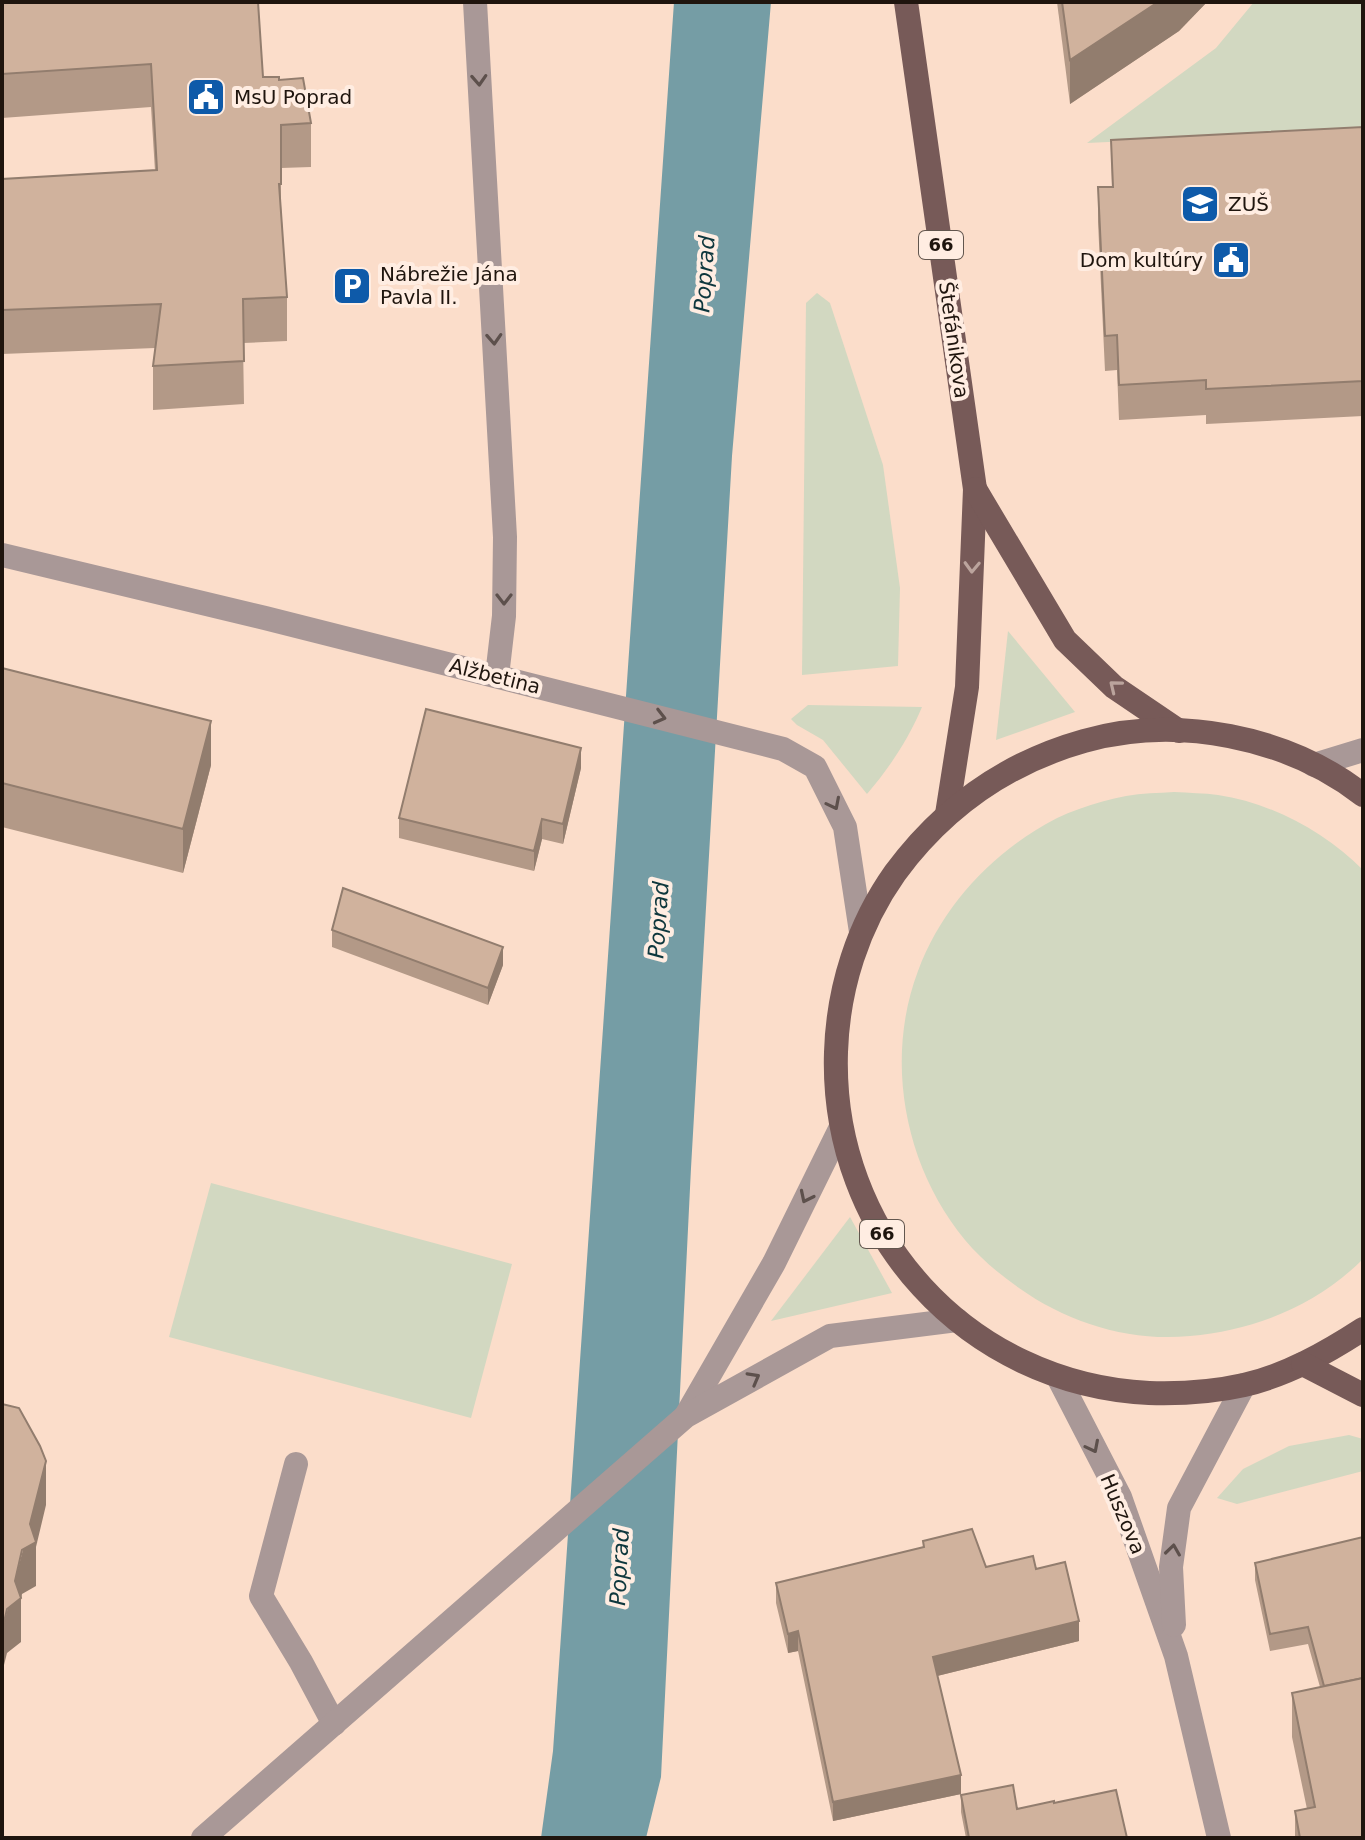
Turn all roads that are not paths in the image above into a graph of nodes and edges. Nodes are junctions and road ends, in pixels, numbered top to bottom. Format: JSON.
{"nodes":[{"id":1,"x":475,"y":2,"type":"edge"},
{"id":2,"x":906,"y":2,"type":"edge"},
{"id":3,"x":975,"y":489,"type":"junction"},
{"id":4,"x":2,"y":555,"type":"edge"},
{"id":5,"x":497,"y":676,"type":"junction"},
{"id":6,"x":1179,"y":731,"type":"junction"},
{"id":7,"x":1363,"y":750,"type":"edge"},
{"id":8,"x":1314,"y":765,"type":"junction"},
{"id":9,"x":1363,"y":795,"type":"edge"},
{"id":10,"x":947,"y":814,"type":"junction"},
{"id":11,"x":861,"y":932,"type":"junction"},
{"id":12,"x":841,"y":1127,"type":"junction"},
{"id":13,"x":957,"y":1320,"type":"junction"},
{"id":14,"x":1363,"y":1329,"type":"edge"},
{"id":15,"x":1303,"y":1364,"type":"junction"},
{"id":16,"x":1058,"y":1377,"type":"junction"},
{"id":17,"x":1244,"y":1385,"type":"junction"},
{"id":18,"x":1363,"y":1395,"type":"edge"},
{"id":19,"x":686,"y":1416,"type":"junction"},
{"id":20,"x":296,"y":1464,"type":"dead end"},
{"id":21,"x":1176,"y":1656,"type":"junction"},
{"id":22,"x":334,"y":1724,"type":"junction"},
{"id":23,"x":203,"y":1838,"type":"edge"},
{"id":24,"x":1219,"y":1838,"type":"edge"}],
"edges":[{"from":1,"to":5,"type":"street","one_way":true},
{"from":2,"to":3,"type":"main road","name":"Štefánikova","number":"66"},
{"from":6,"to":3,"type":"main road","name":"Štefánikova","number":"66","one_way":true},
{"from":3,"to":10,"type":"main road","name":"Štefánikova","number":"66","one_way":true},
{"from":4,"to":5,"type":"street","name":"Alžbetina"},
{"from":5,"to":11,"type":"street","name":"Alžbetina","one_way":true},
{"from":6,"to":8,"type":"main road","number":"66"},
{"from":6,"to":10,"type":"main road","number":"66"},
{"from":7,"to":8,"type":"street"},
{"from":8,"to":9,"type":"main road","number":"66"},
{"from":10,"to":11,"type":"main road","number":"66"},
{"from":11,"to":12,"type":"main road","number":"66"},
{"from":12,"to":13,"type":"main road","number":"66"},
{"from":12,"to":19,"type":"street","one_way":true},
{"from":13,"to":16,"type":"main road","number":"66"},
{"from":19,"to":13,"type":"street","one_way":true},
{"from":14,"to":15,"type":"main road","number":"66"},
{"from":15,"to":17,"type":"main road","number":"66"},
{"from":15,"to":18,"type":"main road"},
{"from":16,"to":17,"type":"main road","number":"66"},
{"from":16,"to":21,"type":"street","name":"Huszova","one_way":true},
{"from":21,"to":17,"type":"street","name":"Huszova","one_way":true},
{"from":19,"to":22,"type":"street"},
{"from":20,"to":22,"type":"street"},
{"from":21,"to":24,"type":"street","name":"Huszova"},
{"from":22,"to":23,"type":"street"}]}
